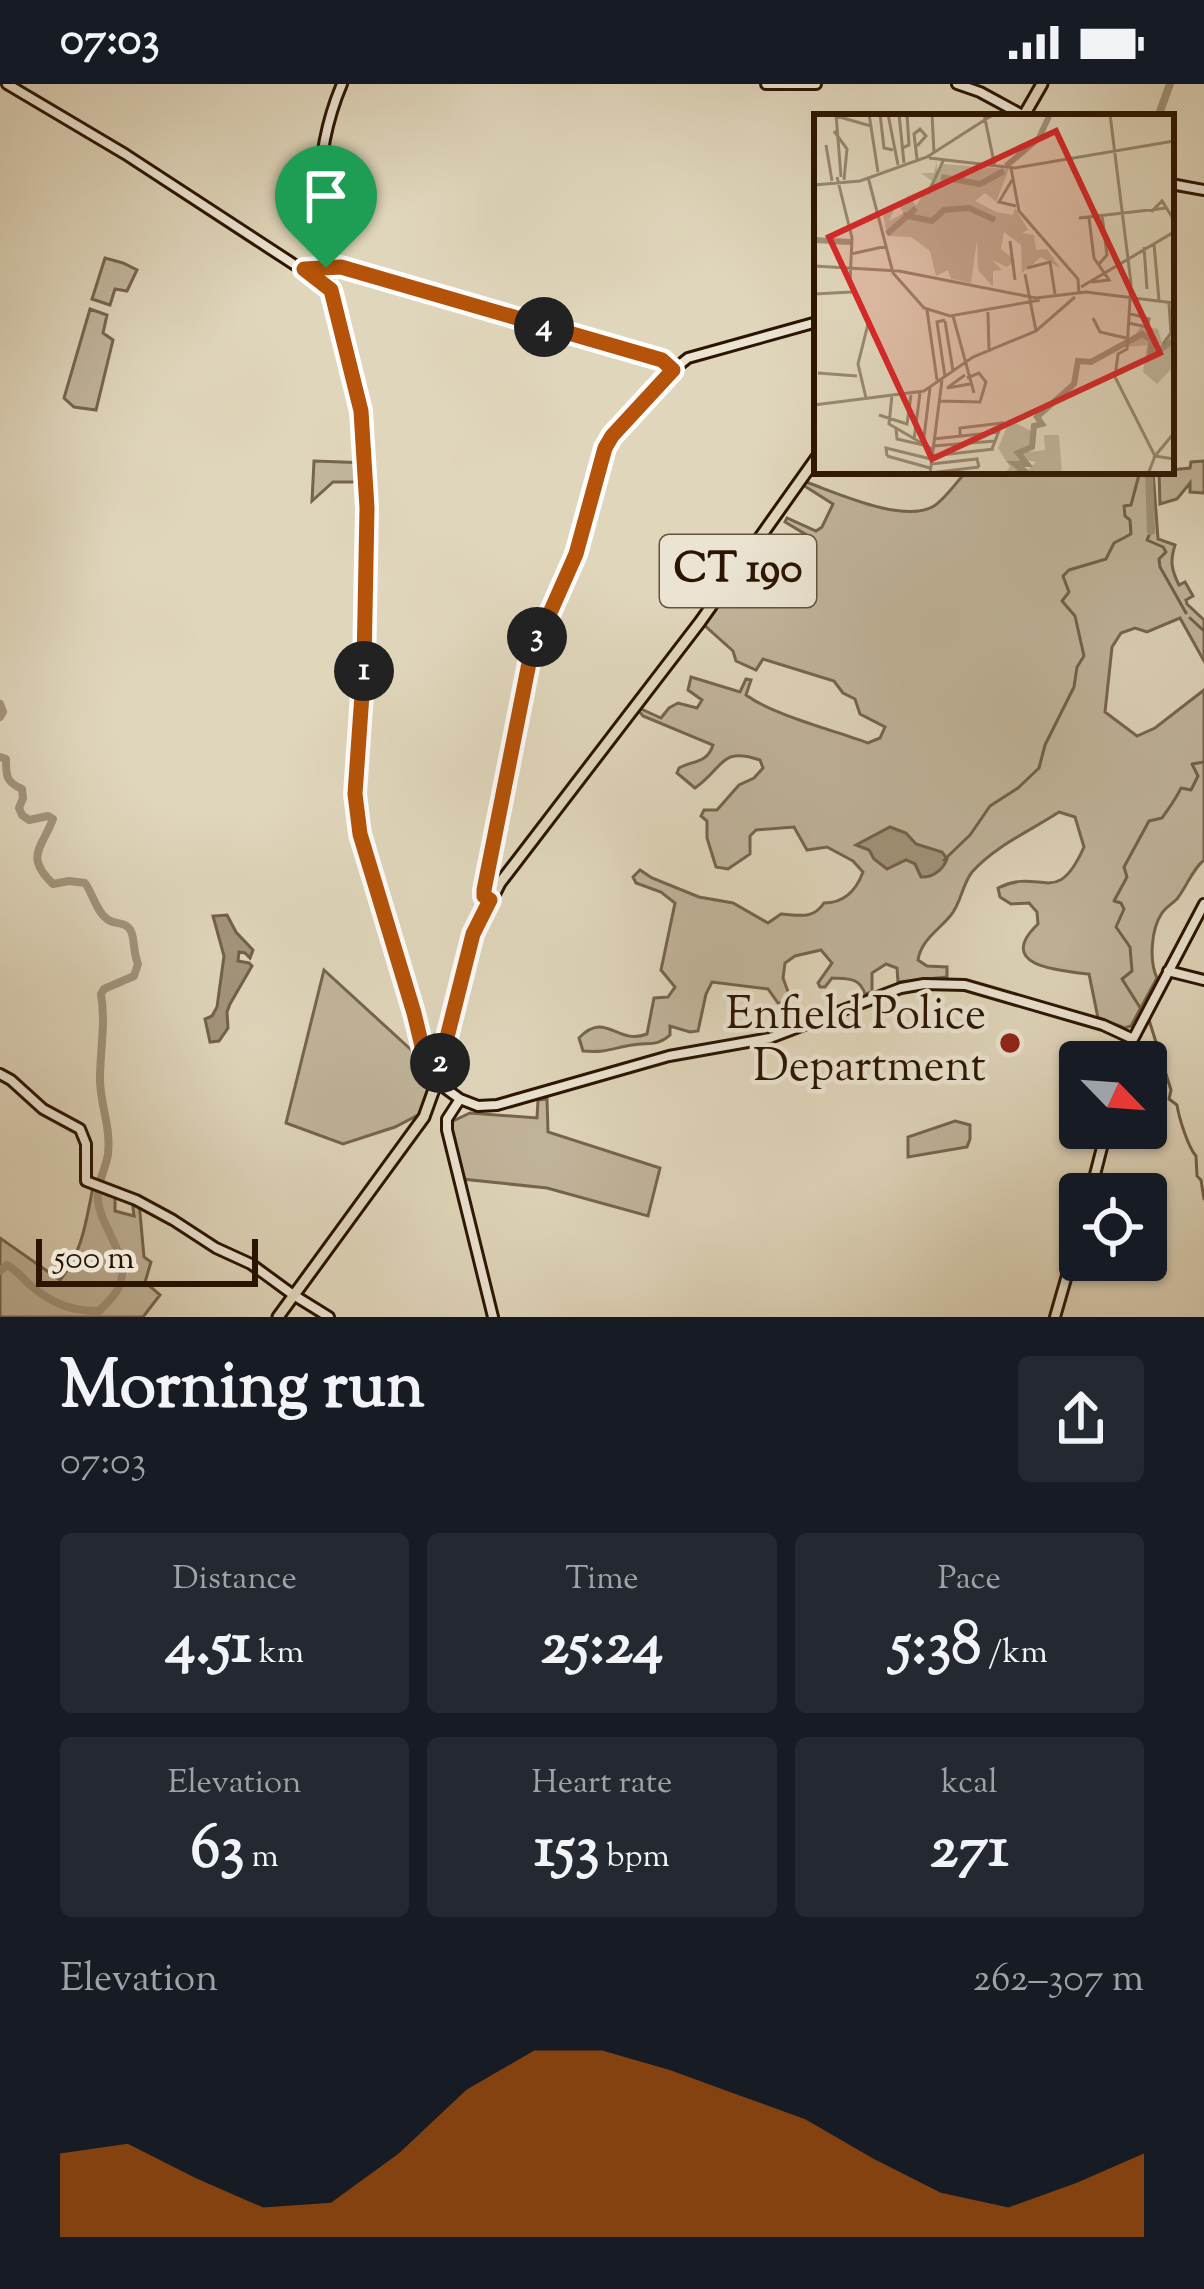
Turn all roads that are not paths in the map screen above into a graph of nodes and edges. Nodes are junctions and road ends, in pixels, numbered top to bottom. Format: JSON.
{"nodes":[{"id":1,"x":8,"y":84,"type":"edge"},
{"id":2,"x":342,"y":84,"type":"edge"},
{"id":3,"x":766,"y":84,"type":"edge"},
{"id":4,"x":816,"y":84,"type":"edge"},
{"id":5,"x":957,"y":84,"type":"edge"},
{"id":6,"x":1038,"y":84,"type":"edge"},
{"id":7,"x":1018,"y":114,"type":"edge"},
{"id":8,"x":1023,"y":114,"type":"edge"},
{"id":9,"x":1174,"y":188,"type":"edge"},
{"id":10,"x":1204,"y":192,"type":"edge"},
{"id":11,"x":326,"y":268,"type":"junction"},
{"id":12,"x":304,"y":269,"type":"junction"},
{"id":13,"x":331,"y":290,"type":"junction"},
{"id":14,"x":814,"y":323,"type":"edge"},
{"id":15,"x":673,"y":370,"type":"junction"},
{"id":16,"x":814,"y":461,"type":"edge"},
{"id":17,"x":490,"y":900,"type":"junction"},
{"id":18,"x":1204,"y":904,"type":"edge"},
{"id":19,"x":1168,"y":971,"type":"junction"},
{"id":20,"x":1204,"y":980,"type":"edge"},
{"id":21,"x":1132,"y":1039,"type":"joint"},
{"id":22,"x":423,"y":1052,"type":"junction"},
{"id":23,"x":442,"y":1053,"type":"junction"},
{"id":24,"x":0,"y":1074,"type":"edge"},
{"id":25,"x":436,"y":1081,"type":"junction"},
{"id":26,"x":460,"y":1099,"type":"junction"},
{"id":27,"x":1065,"y":1281,"type":"edge"},
{"id":28,"x":292,"y":1294,"type":"junction"},
{"id":29,"x":278,"y":1317,"type":"edge"},
{"id":30,"x":329,"y":1317,"type":"edge"},
{"id":31,"x":493,"y":1317,"type":"edge"},
{"id":32,"x":1055,"y":1317,"type":"edge"}],
"edges":[{"from":1,"to":12,"type":"street"},
{"from":2,"to":11,"type":"street"},
{"from":3,"to":4,"type":"street"},
{"from":5,"to":7,"type":"street"},
{"from":6,"to":8,"type":"main road"},
{"from":9,"to":10,"type":"street"},
{"from":11,"to":12,"type":"street"},
{"from":11,"to":13,"type":"street"},
{"from":11,"to":15,"type":"street"},
{"from":12,"to":13,"type":"street"},
{"from":13,"to":22,"type":"street"},
{"from":14,"to":15,"type":"street"},
{"from":15,"to":17,"type":"street"},
{"from":16,"to":17,"type":"main road","number":"CT 190"},
{"from":17,"to":23,"type":"main road","number":"CT 190"},
{"from":18,"to":19,"type":"street"},
{"from":19,"to":20,"type":"street"},
{"from":19,"to":21,"type":"street"},
{"from":21,"to":26,"type":"street"},
{"from":22,"to":23,"type":"main road"},
{"from":22,"to":25,"type":"street"},
{"from":23,"to":25,"type":"main road","number":"CT 190"},
{"from":24,"to":28,"type":"street"},
{"from":25,"to":26,"type":"street"},
{"from":25,"to":28,"type":"main road","number":"CT 190"},
{"from":26,"to":31,"type":"street"},
{"from":27,"to":32,"type":"street"},
{"from":28,"to":29,"type":"main road","number":"CT 190"},
{"from":28,"to":30,"type":"street"}]}
